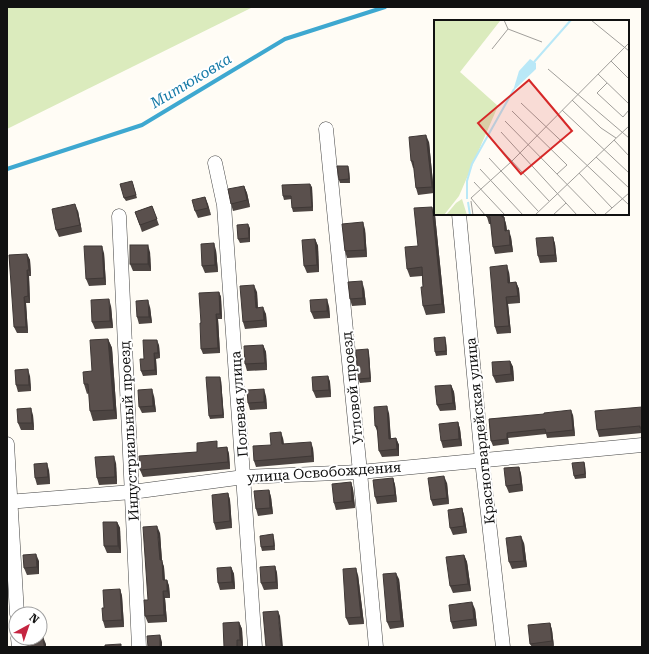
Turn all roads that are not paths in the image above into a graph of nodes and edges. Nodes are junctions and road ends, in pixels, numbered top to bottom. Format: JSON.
{"nodes":[{"id":1,"x":326,"y":129,"type":"dead end"},
{"id":2,"x":215,"y":163,"type":"dead end"},
{"id":3,"x":459,"y":215,"type":"edge"},
{"id":4,"x":119,"y":216,"type":"dead end"},
{"id":5,"x":7,"y":444,"type":"edge"},
{"id":6,"x":642,"y":445,"type":"edge"},
{"id":7,"x":482,"y":460,"type":"junction"},
{"id":8,"x":360,"y":472,"type":"junction"},
{"id":9,"x":244,"y":477,"type":"junction"},
{"id":10,"x":132,"y":492,"type":"junction"},
{"id":11,"x":8,"y":502,"type":"edge"},
{"id":12,"x":16,"y":606,"type":"edge"},
{"id":13,"x":139,"y":647,"type":"edge"},
{"id":14,"x":255,"y":647,"type":"edge"},
{"id":15,"x":376,"y":647,"type":"edge"},
{"id":16,"x":503,"y":647,"type":"edge"}],
"edges":[{"from":1,"to":8,"type":"street","name":"Угловой проезд"},
{"from":2,"to":9,"type":"street","name":"Полевая улица"},
{"from":3,"to":7,"type":"street","name":"Красногвардейская улица"},
{"from":4,"to":10,"type":"street","name":"Индустриальный проезд"},
{"from":5,"to":11,"type":"street"},
{"from":6,"to":7,"type":"street","name":"улица Освобождения"},
{"from":7,"to":8,"type":"street","name":"улица Освобождения"},
{"from":7,"to":16,"type":"street","name":"Красногвардейская улица"},
{"from":8,"to":9,"type":"street","name":"улица Освобождения"},
{"from":8,"to":15,"type":"street","name":"Угловой проезд"},
{"from":9,"to":10,"type":"street","name":"улица Освобождения"},
{"from":9,"to":14,"type":"street","name":"Полевая улица"},
{"from":10,"to":11,"type":"street","name":"улица Освобождения"},
{"from":10,"to":13,"type":"street","name":"Индустриальный проезд"},
{"from":11,"to":12,"type":"street"}]}
